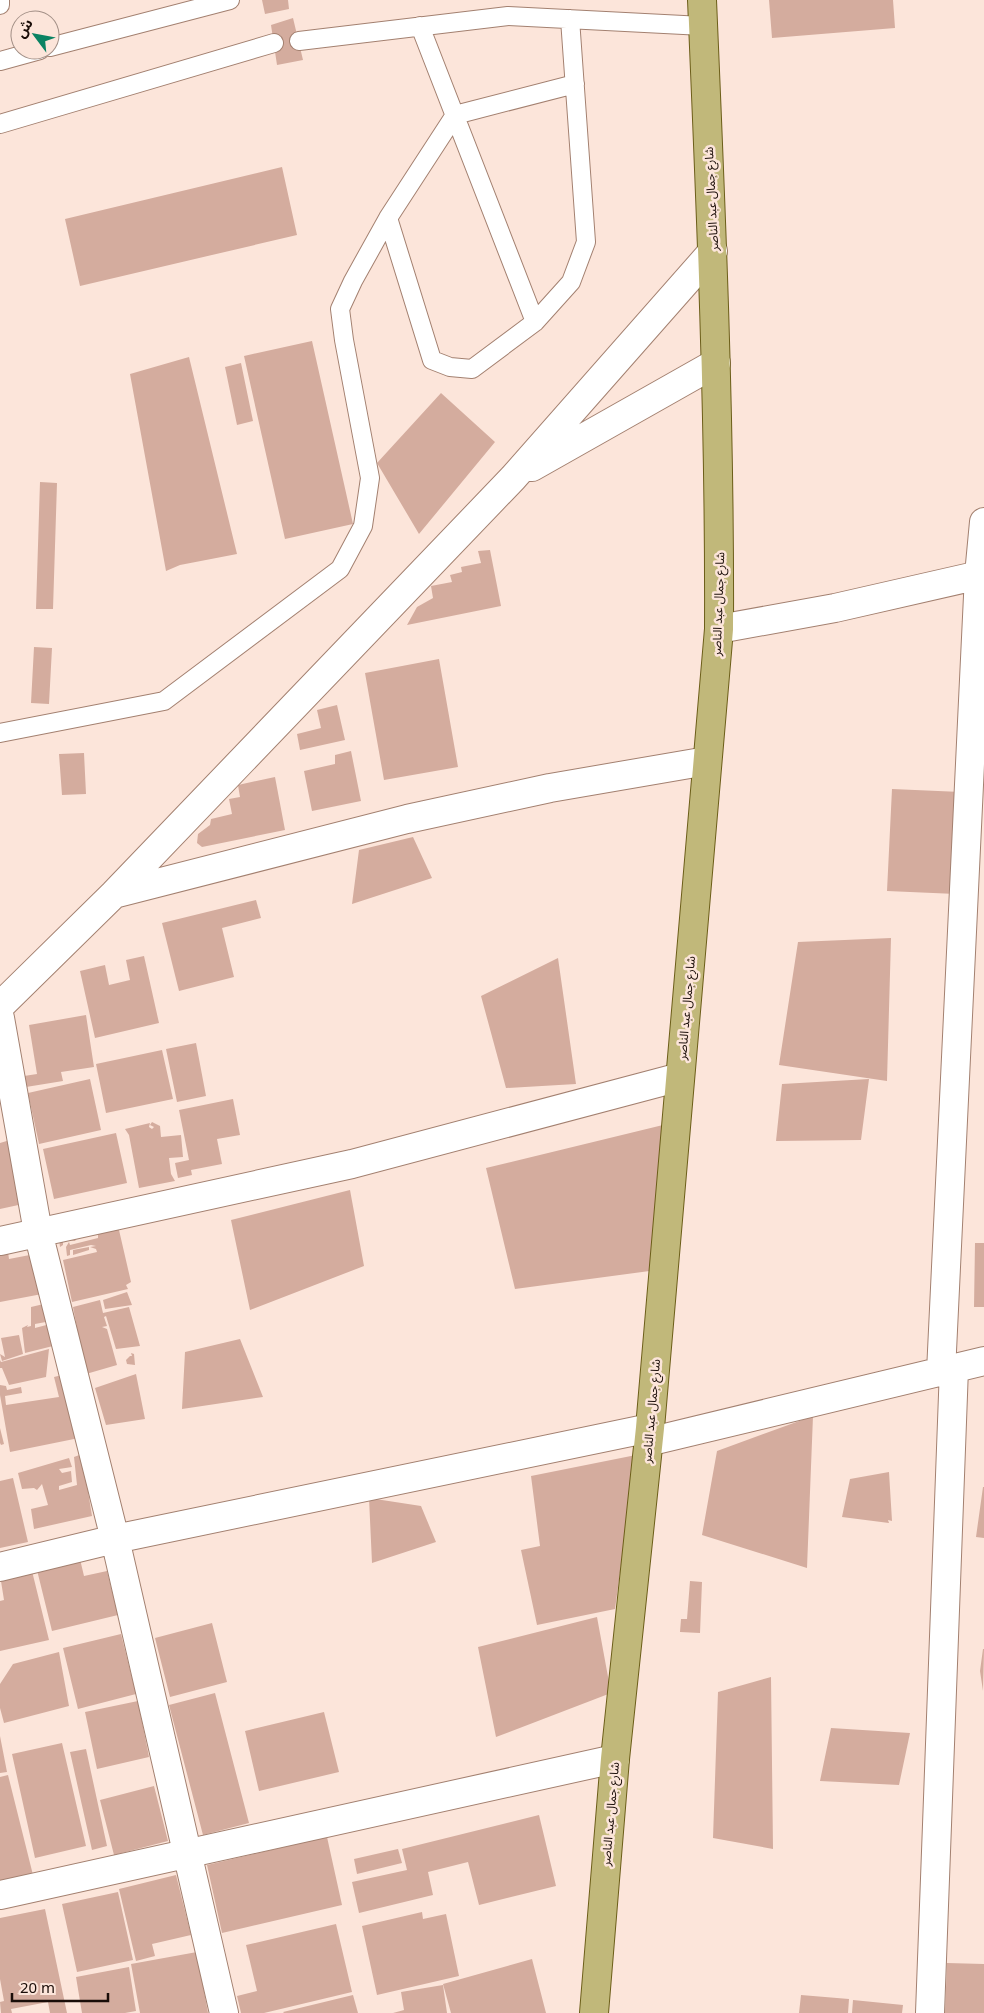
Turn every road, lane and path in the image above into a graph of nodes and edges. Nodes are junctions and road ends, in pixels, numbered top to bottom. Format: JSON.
{"nodes":[{"id":1,"x":0,"y":0,"type":"edge"},
{"id":2,"x":230,"y":0,"type":"edge"},
{"id":3,"x":0,"y":5,"type":"edge"},
{"id":4,"x":703,"y":13,"type":"edge"},
{"id":5,"x":570,"y":19,"type":"junction"},
{"id":6,"x":420,"y":26,"type":"junction"},
{"id":7,"x":299,"y":41,"type":"dead end"},
{"id":8,"x":274,"y":44,"type":"dead end"},
{"id":9,"x":60,"y":45,"type":"edge"},
{"id":10,"x":575,"y":84,"type":"junction"},
{"id":11,"x":455,"y":116,"type":"junction"},
{"id":12,"x":0,"y":124,"type":"edge"},
{"id":13,"x":388,"y":218,"type":"junction"},
{"id":14,"x":714,"y":251,"type":"junction"},
{"id":15,"x":535,"y":322,"type":"junction"},
{"id":16,"x":716,"y":363,"type":"junction"},
{"id":17,"x":513,"y":478,"type":"junction"},
{"id":18,"x":984,"y":522,"type":"edge"},
{"id":19,"x":982,"y":575,"type":"edge"},
{"id":20,"x":719,"y":629,"type":"junction"},
{"id":21,"x":0,"y":733,"type":"edge"},
{"id":22,"x":707,"y":761,"type":"junction"},
{"id":23,"x":114,"y":894,"type":"junction"},
{"id":24,"x":0,"y":1006,"type":"edge"},
{"id":25,"x":0,"y":1018,"type":"edge"},
{"id":26,"x":680,"y":1077,"type":"junction"},
{"id":27,"x":38,"y":1232,"type":"junction"},
{"id":28,"x":0,"y":1241,"type":"edge"},
{"id":29,"x":984,"y":1361,"type":"edge"},
{"id":30,"x":948,"y":1370,"type":"junction"},
{"id":31,"x":649,"y":1435,"type":"junction"},
{"id":32,"x":115,"y":1539,"type":"junction"},
{"id":33,"x":0,"y":1567,"type":"edge"},
{"id":34,"x":615,"y":1759,"type":"junction"},
{"id":35,"x":187,"y":1854,"type":"junction"},
{"id":36,"x":0,"y":1895,"type":"edge"},
{"id":37,"x":224,"y":2013,"type":"edge"},
{"id":38,"x":594,"y":2013,"type":"edge"},
{"id":39,"x":930,"y":2013,"type":"edge"}],
"edges":[{"from":1,"to":3,"type":"lane"},
{"from":2,"to":9,"type":"lane"},
{"from":4,"to":5,"type":"lane"},
{"from":4,"to":14,"type":"main road","name":"شارع جمال عبد الناصر"},
{"from":5,"to":6,"type":"lane"},
{"from":5,"to":10,"type":"lane"},
{"from":6,"to":7,"type":"lane"},
{"from":6,"to":11,"type":"lane"},
{"from":8,"to":12,"type":"lane"},
{"from":10,"to":11,"type":"lane"},
{"from":10,"to":15,"type":"lane"},
{"from":11,"to":13,"type":"lane"},
{"from":11,"to":15,"type":"lane"},
{"from":13,"to":15,"type":"lane"},
{"from":13,"to":21,"type":"lane"},
{"from":14,"to":16,"type":"main road","name":"شارع جمال عبد الناصر"},
{"from":14,"to":17,"type":"street"},
{"from":16,"to":17,"type":"street"},
{"from":16,"to":20,"type":"main road","name":"شارع جمال عبد الناصر"},
{"from":17,"to":23,"type":"street"},
{"from":18,"to":19,"type":"street"},
{"from":19,"to":20,"type":"street"},
{"from":19,"to":30,"type":"street"},
{"from":20,"to":22,"type":"main road","name":"شارع جمال عبد الناصر"},
{"from":22,"to":23,"type":"street"},
{"from":22,"to":26,"type":"main road","name":"شارع جمال عبد الناصر"},
{"from":23,"to":24,"type":"street"},
{"from":25,"to":27,"type":"street"},
{"from":26,"to":27,"type":"street"},
{"from":26,"to":31,"type":"main road","name":"شارع جمال عبد الناصر"},
{"from":27,"to":28,"type":"street"},
{"from":27,"to":32,"type":"street"},
{"from":29,"to":30,"type":"street"},
{"from":30,"to":31,"type":"street"},
{"from":30,"to":39,"type":"street"},
{"from":31,"to":32,"type":"street"},
{"from":31,"to":34,"type":"main road","name":"شارع جمال عبد الناصر"},
{"from":32,"to":33,"type":"street"},
{"from":32,"to":35,"type":"street"},
{"from":34,"to":35,"type":"street"},
{"from":34,"to":38,"type":"main road","name":"شارع جمال عبد الناصر"},
{"from":35,"to":36,"type":"street"},
{"from":35,"to":37,"type":"street"}]}
